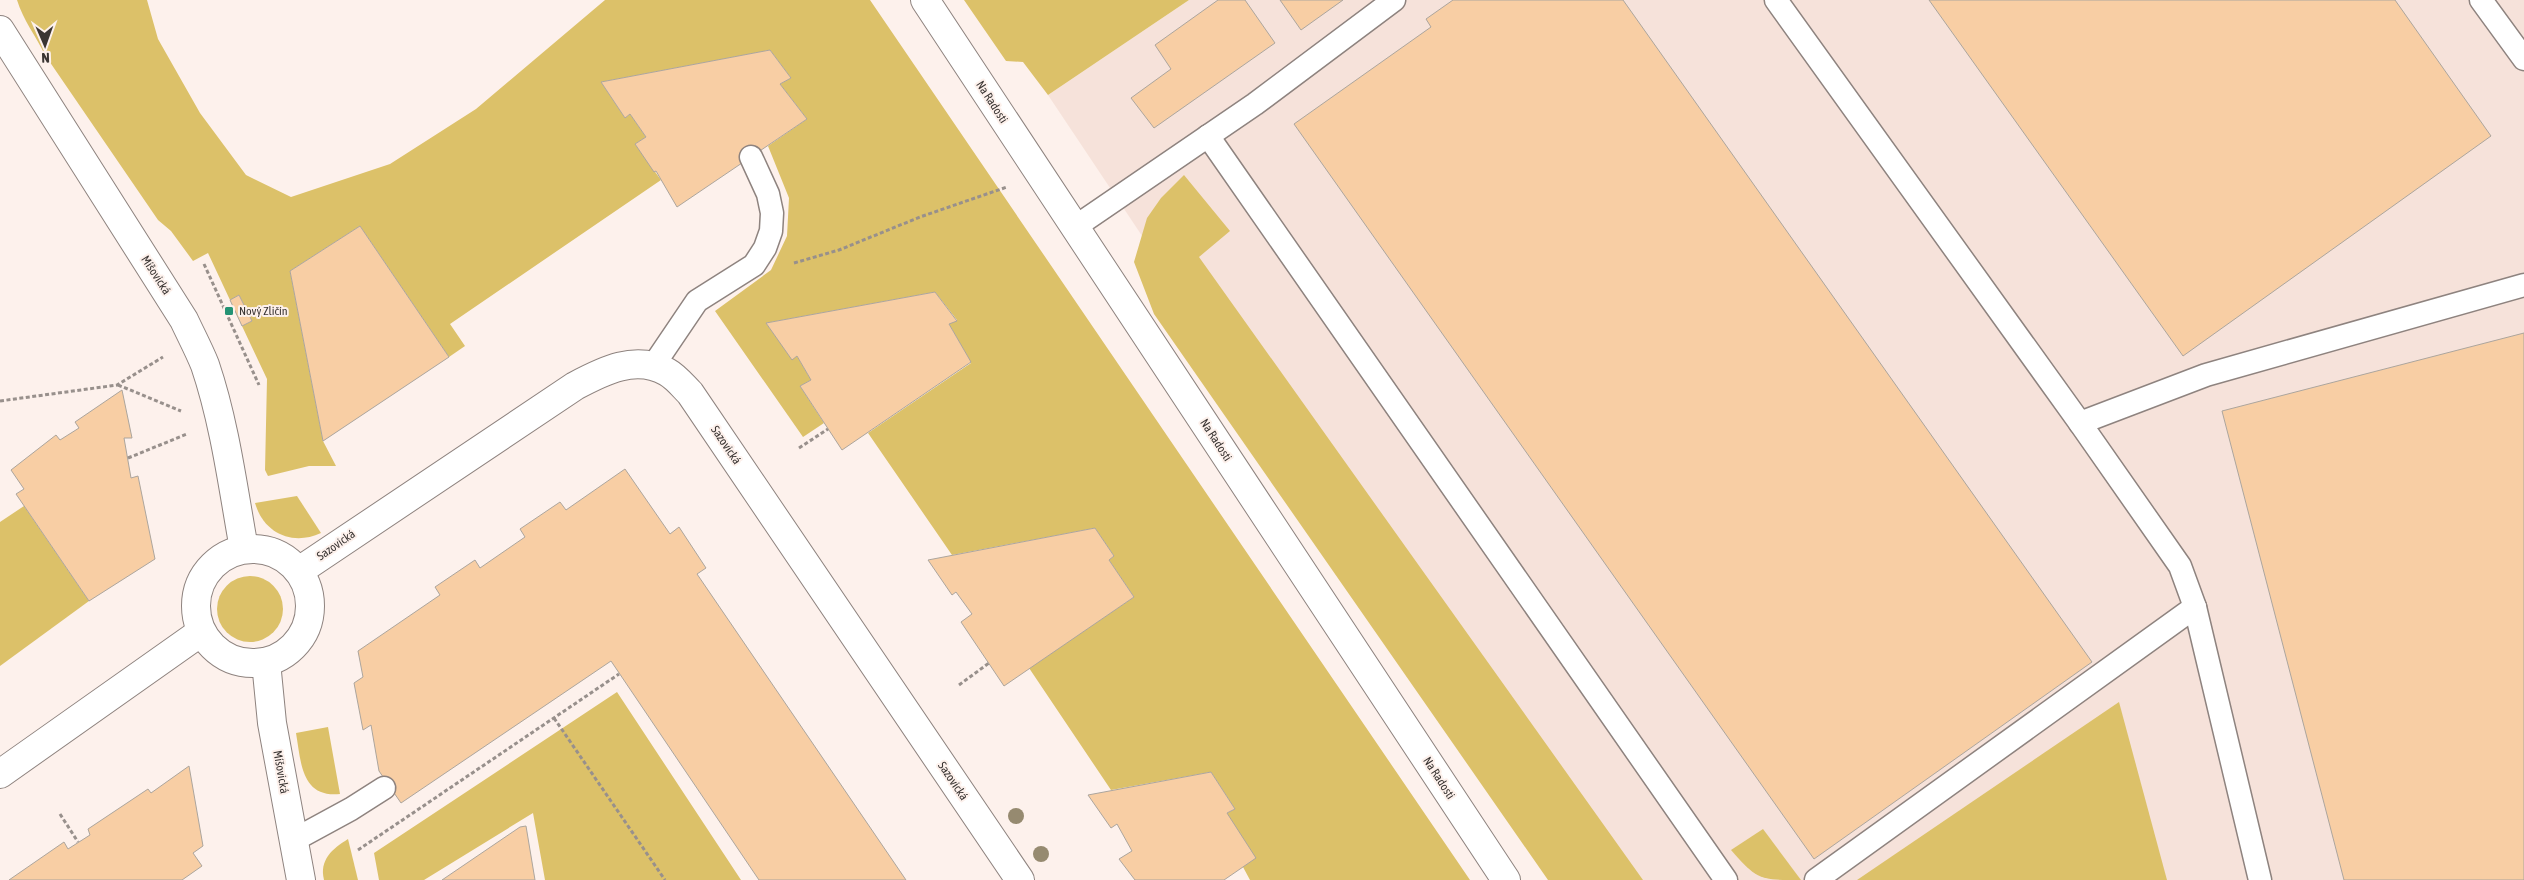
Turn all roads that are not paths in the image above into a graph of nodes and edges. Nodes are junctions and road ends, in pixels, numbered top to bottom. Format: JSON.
{"nodes":[{"id":1,"x":925,"y":0,"type":"edge"},
{"id":2,"x":1394,"y":0,"type":"edge"},
{"id":3,"x":1776,"y":0,"type":"edge"},
{"id":4,"x":2481,"y":0,"type":"edge"},
{"id":5,"x":0,"y":30,"type":"edge"},
{"id":6,"x":2524,"y":59,"type":"edge"},
{"id":7,"x":1208,"y":136,"type":"junction"},
{"id":8,"x":751,"y":157,"type":"dead end"},
{"id":9,"x":1075,"y":227,"type":"junction"},
{"id":10,"x":2524,"y":285,"type":"edge"},
{"id":11,"x":653,"y":366,"type":"junction"},
{"id":12,"x":2080,"y":423,"type":"junction"},
{"id":13,"x":244,"y":549,"type":"junction"},
{"id":14,"x":299,"y":571,"type":"junction"},
{"id":15,"x":2195,"y":607,"type":"junction"},
{"id":16,"x":202,"y":632,"type":"junction"},
{"id":17,"x":266,"y":662,"type":"junction"},
{"id":18,"x":0,"y":774,"type":"edge"},
{"id":19,"x":384,"y":788,"type":"dead end"},
{"id":20,"x":294,"y":840,"type":"junction"},
{"id":21,"x":301,"y":880,"type":"edge"},
{"id":22,"x":1020,"y":880,"type":"edge"},
{"id":23,"x":1506,"y":880,"type":"edge"},
{"id":24,"x":1726,"y":880,"type":"edge"},
{"id":25,"x":1816,"y":880,"type":"edge"},
{"id":26,"x":2260,"y":880,"type":"edge"}],
"edges":[{"from":1,"to":9,"type":"street","name":"Na Radosti"},
{"from":2,"to":7,"type":"lane"},
{"from":3,"to":12,"type":"lane"},
{"from":4,"to":6,"type":"lane"},
{"from":5,"to":13,"type":"street","name":"Míšovická"},
{"from":7,"to":9,"type":"lane"},
{"from":7,"to":24,"type":"lane"},
{"from":8,"to":11,"type":"lane"},
{"from":9,"to":23,"type":"street","name":"Na Radosti"},
{"from":10,"to":12,"type":"lane"},
{"from":11,"to":14,"type":"street","name":"Sazovická"},
{"from":11,"to":22,"type":"street","name":"Sazovická"},
{"from":12,"to":15,"type":"lane"},
{"from":13,"to":14,"type":"street"},
{"from":13,"to":16,"type":"street"},
{"from":14,"to":17,"type":"street"},
{"from":15,"to":25,"type":"lane"},
{"from":15,"to":26,"type":"lane"},
{"from":16,"to":17,"type":"street"},
{"from":16,"to":18,"type":"street"},
{"from":17,"to":20,"type":"street","name":"Míšovická"},
{"from":19,"to":20,"type":"lane"},
{"from":20,"to":21,"type":"street","name":"Míšovická"}]}
